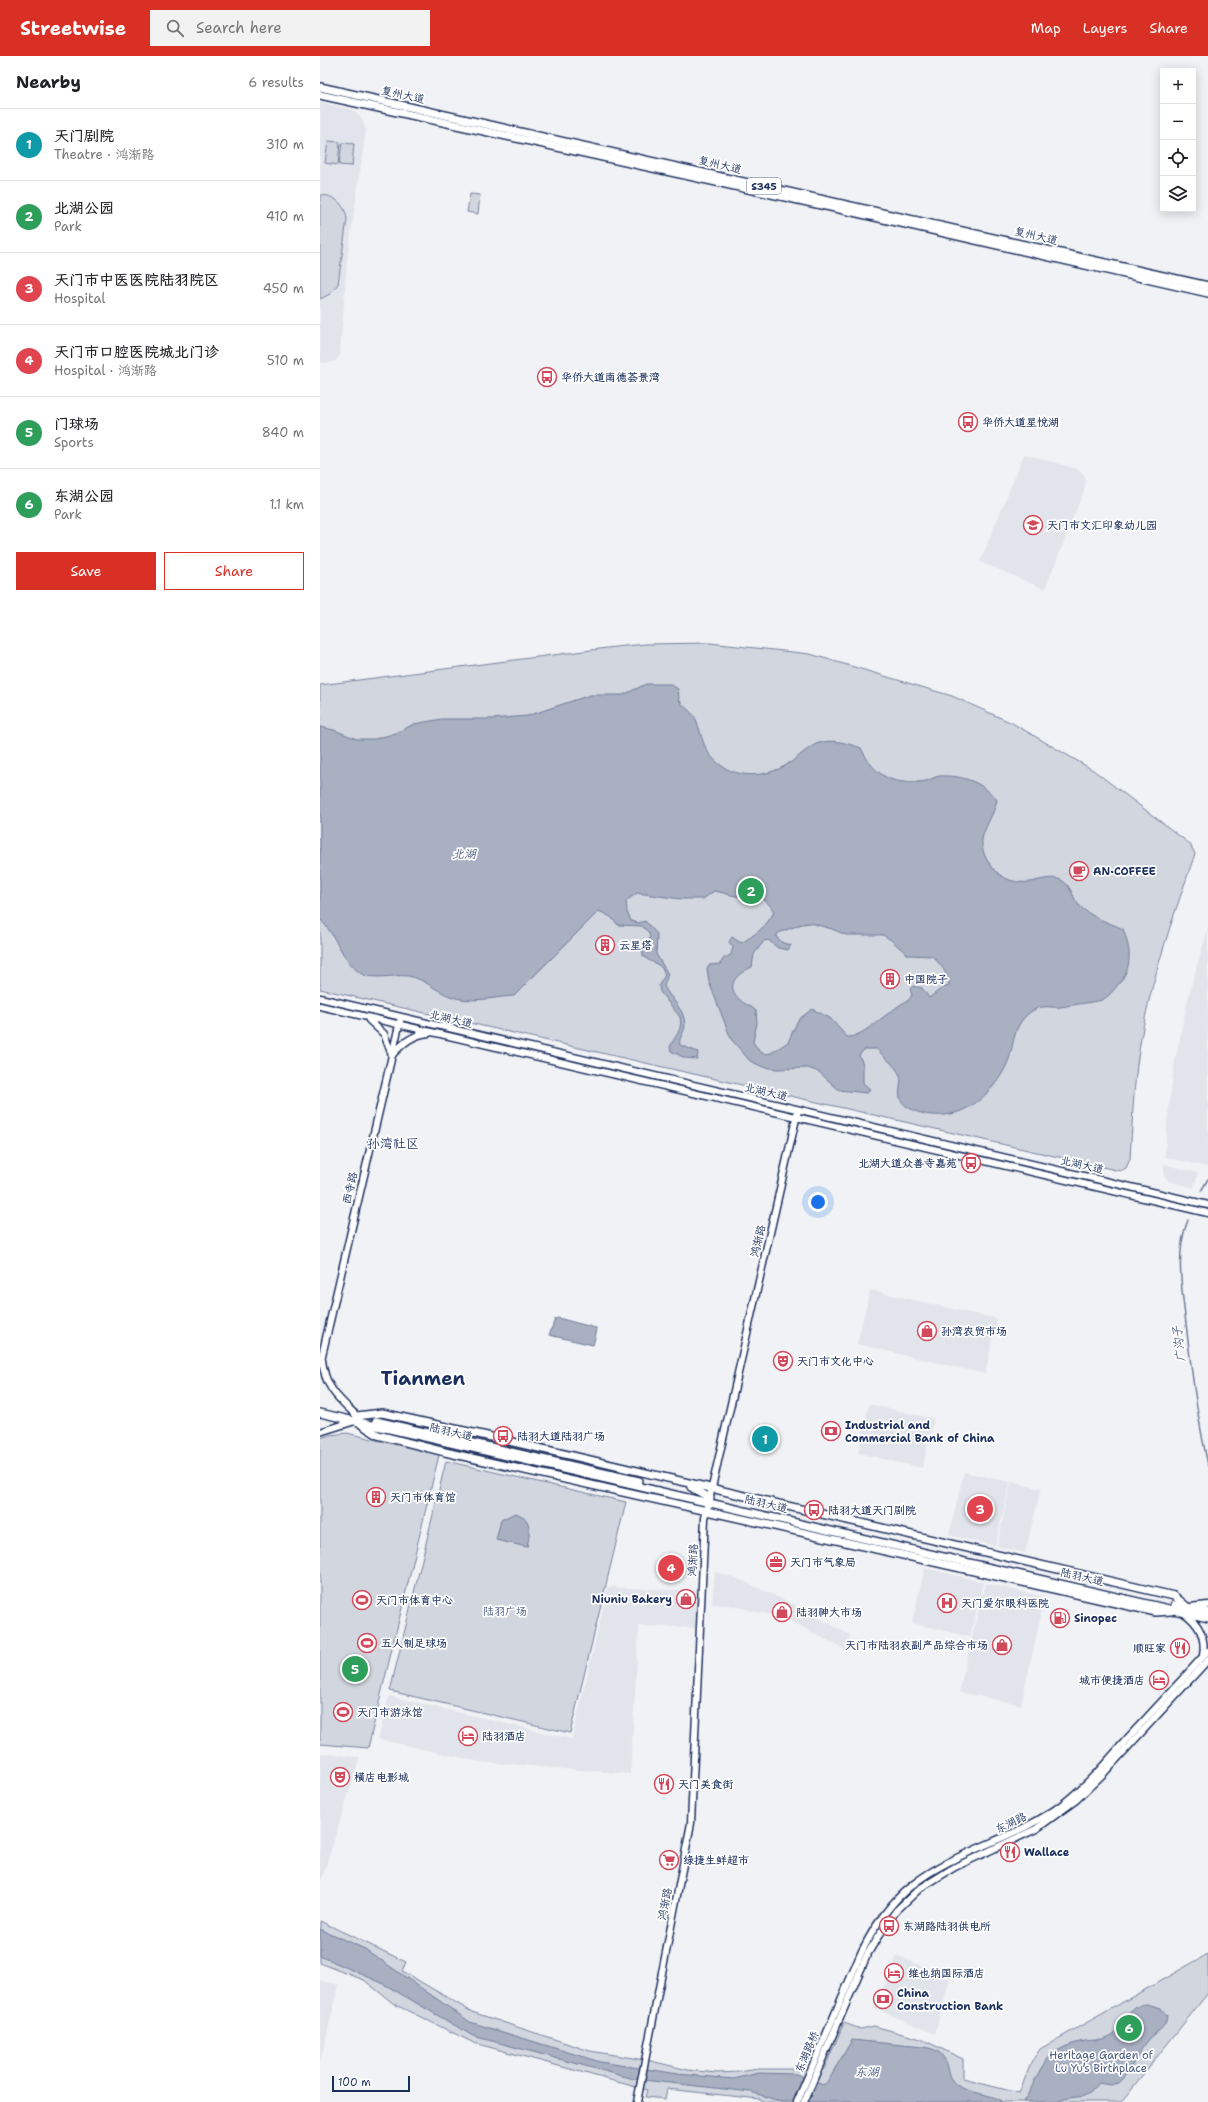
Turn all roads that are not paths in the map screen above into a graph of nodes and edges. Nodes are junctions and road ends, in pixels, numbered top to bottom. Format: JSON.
{"nodes":[{"id":1,"x":320,"y":87,"type":"edge"},
{"id":2,"x":320,"y":95,"type":"edge"},
{"id":3,"x":1208,"y":286,"type":"edge"},
{"id":4,"x":1208,"y":293,"type":"edge"},
{"id":5,"x":320,"y":998,"type":"edge"},
{"id":6,"x":320,"y":1006,"type":"edge"},
{"id":7,"x":362,"y":1016,"type":"junction"},
{"id":8,"x":401,"y":1017,"type":"junction"},
{"id":9,"x":399,"y":1025,"type":"junction"},
{"id":10,"x":435,"y":1033,"type":"junction"},
{"id":11,"x":392,"y":1055,"type":"junction"},
{"id":12,"x":798,"y":1110,"type":"junction"},
{"id":13,"x":796,"y":1117,"type":"junction"},
{"id":14,"x":1208,"y":1205,"type":"edge"},
{"id":15,"x":1208,"y":1213,"type":"edge"},
{"id":16,"x":321,"y":1360,"type":"edge"},
{"id":17,"x":320,"y":1408,"type":"edge"},
{"id":18,"x":320,"y":1413,"type":"edge"},
{"id":19,"x":356,"y":1419,"type":"junction"},
{"id":20,"x":320,"y":1432,"type":"edge"},
{"id":21,"x":487,"y":1436,"type":"junction"},
{"id":22,"x":458,"y":1439,"type":"junction"},
{"id":23,"x":514,"y":1458,"type":"junction"},
{"id":24,"x":528,"y":1470,"type":"junction"},
{"id":25,"x":682,"y":1483,"type":"junction"},
{"id":26,"x":712,"y":1489,"type":"junction"},
{"id":27,"x":709,"y":1500,"type":"junction"},
{"id":28,"x":686,"y":1507,"type":"junction"},
{"id":29,"x":707,"y":1511,"type":"junction"},
{"id":30,"x":1208,"y":1605,"type":"edge"},
{"id":31,"x":1188,"y":1608,"type":"junction"},
{"id":32,"x":1179,"y":1610,"type":"junction"},
{"id":33,"x":1208,"y":1612,"type":"edge"},
{"id":34,"x":1208,"y":1618,"type":"edge"},
{"id":35,"x":1208,"y":1651,"type":"edge"},
{"id":36,"x":1207,"y":1659,"type":"edge"},
{"id":37,"x":839,"y":2012,"type":"junction"},
{"id":38,"x":637,"y":2102,"type":"edge"},
{"id":39,"x":797,"y":2102,"type":"edge"},
{"id":40,"x":804,"y":2102,"type":"edge"}],
"edges":[{"from":1,"to":3,"type":"main road","name":"复州大道","number":"S345"},
{"from":2,"to":4,"type":"main road","name":"复州大道","number":"S345"},
{"from":5,"to":8,"type":"main road","name":"北湖大道"},
{"from":6,"to":7,"type":"main road","name":"北湖大道"},
{"from":7,"to":9,"type":"main road","name":"北湖大道"},
{"from":7,"to":11,"type":"main road"},
{"from":8,"to":9,"type":"main road","name":"西寺路"},
{"from":8,"to":12,"type":"main road","name":"北湖大道"},
{"from":9,"to":10,"type":"main road","name":"北湖大道"},
{"from":9,"to":11,"type":"main road","name":"西寺路"},
{"from":10,"to":11,"type":"main road"},
{"from":10,"to":13,"type":"main road","name":"北湖大道"},
{"from":11,"to":16,"type":"main road","name":"西寺路"},
{"from":12,"to":13,"type":"main road","name":"鸿渐路"},
{"from":12,"to":14,"type":"main road","name":"北湖大道"},
{"from":13,"to":15,"type":"main road","name":"北湖大道"},
{"from":13,"to":26,"type":"main road","name":"鸿渐路"},
{"from":16,"to":19,"type":"main road"},
{"from":17,"to":19,"type":"main road","name":"陆羽大道"},
{"from":18,"to":19,"type":"main road","name":"陆羽大道"},
{"from":19,"to":20,"type":"main road"},
{"from":19,"to":21,"type":"main road"},
{"from":19,"to":22,"type":"main road","name":"陆羽大道"},
{"from":19,"to":23,"type":"main road","name":"陆羽大道"},
{"from":19,"to":24,"type":"main road"},
{"from":21,"to":22,"type":"main road"},
{"from":21,"to":25,"type":"main road"},
{"from":22,"to":27,"type":"main road","name":"陆羽大道"},
{"from":23,"to":24,"type":"main road"},
{"from":23,"to":27,"type":"main road","name":"陆羽大道"},
{"from":24,"to":28,"type":"main road"},
{"from":25,"to":26,"type":"main road"},
{"from":25,"to":27,"type":"main road"},
{"from":26,"to":27,"type":"main road","name":"鸿渐路"},
{"from":26,"to":31,"type":"main road"},
{"from":27,"to":28,"type":"main road"},
{"from":27,"to":29,"type":"main road","name":"鸿渐路"},
{"from":27,"to":31,"type":"main road","name":"陆羽大道"},
{"from":27,"to":32,"type":"main road","name":"陆羽大道"},
{"from":28,"to":29,"type":"main road"},
{"from":29,"to":32,"type":"main road"},
{"from":29,"to":38,"type":"main road","name":"鸿渐路"},
{"from":30,"to":31,"type":"main road"},
{"from":31,"to":33,"type":"main road","name":"陆羽大道"},
{"from":32,"to":34,"type":"main road","name":"陆羽大道"},
{"from":32,"to":36,"type":"main road"},
{"from":35,"to":36,"type":"main road","name":"东湖路"},
{"from":36,"to":37,"type":"main road","name":"东湖路"},
{"from":37,"to":39,"type":"main road","name":"东湖路桥"},
{"from":37,"to":40,"type":"main road","name":"东湖路桥"}]}
